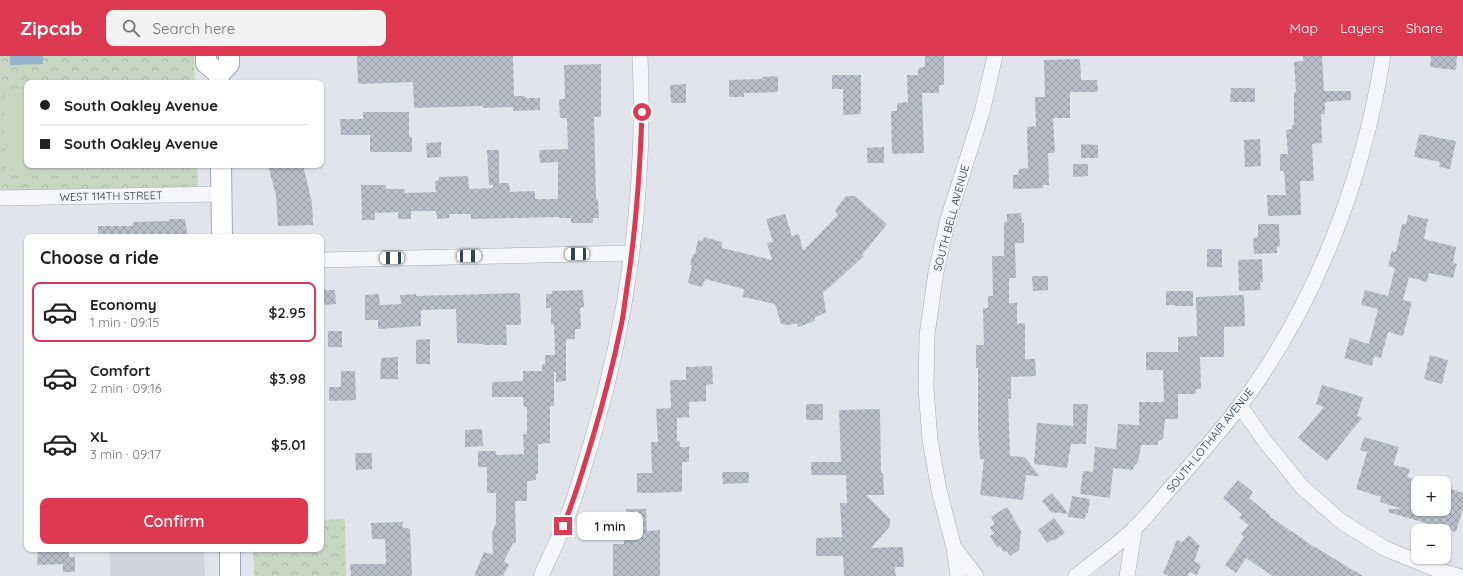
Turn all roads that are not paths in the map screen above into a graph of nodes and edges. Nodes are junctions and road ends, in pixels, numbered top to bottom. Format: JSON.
{"nodes":[{"id":1,"x":206,"y":56,"type":"edge"},
{"id":2,"x":230,"y":56,"type":"edge"},
{"id":3,"x":640,"y":56,"type":"edge"},
{"id":4,"x":995,"y":56,"type":"edge"},
{"id":5,"x":1383,"y":56,"type":"edge"},
{"id":6,"x":219,"y":78,"type":"edge"},
{"id":7,"x":221,"y":168,"type":"edge"},
{"id":8,"x":221,"y":194,"type":"junction"},
{"id":9,"x":0,"y":198,"type":"edge"},
{"id":10,"x":222,"y":234,"type":"edge"},
{"id":11,"x":632,"y":253,"type":"junction"},
{"id":12,"x":324,"y":260,"type":"edge"},
{"id":13,"x":1240,"y":406,"type":"junction"},
{"id":14,"x":1135,"y":528,"type":"junction"},
{"id":15,"x":954,"y":548,"type":"junction"},
{"id":16,"x":230,"y":552,"type":"edge"},
{"id":17,"x":230,"y":576,"type":"edge"},
{"id":18,"x":541,"y":576,"type":"edge"},
{"id":19,"x":958,"y":576,"type":"edge"},
{"id":20,"x":976,"y":576,"type":"edge"},
{"id":21,"x":1076,"y":576,"type":"edge"},
{"id":22,"x":1127,"y":576,"type":"edge"},
{"id":23,"x":1458,"y":576,"type":"edge"}],
"edges":[{"from":1,"to":6,"type":"main road"},
{"from":2,"to":6,"type":"main road"},
{"from":3,"to":11,"type":"street"},
{"from":4,"to":15,"type":"street","name":"SOUTH BELL AVENUE"},
{"from":5,"to":13,"type":"street","name":"SOUTH LOTHAIR AVENUE"},
{"from":7,"to":8,"type":"main road"},
{"from":8,"to":9,"type":"street","name":"WEST 114TH STREET"},
{"from":8,"to":10,"type":"main road"},
{"from":11,"to":12,"type":"street"},
{"from":11,"to":18,"type":"street"},
{"from":13,"to":14,"type":"street","name":"SOUTH LOTHAIR AVENUE"},
{"from":13,"to":23,"type":"street"},
{"from":14,"to":21,"type":"street","name":"SOUTH LOTHAIR AVENUE"},
{"from":14,"to":22,"type":"street"},
{"from":15,"to":19,"type":"street","name":"SOUTH BELL AVENUE"},
{"from":15,"to":20,"type":"street","name":"SOUTH BELL AVENUE"},
{"from":16,"to":17,"type":"main road"}]}
